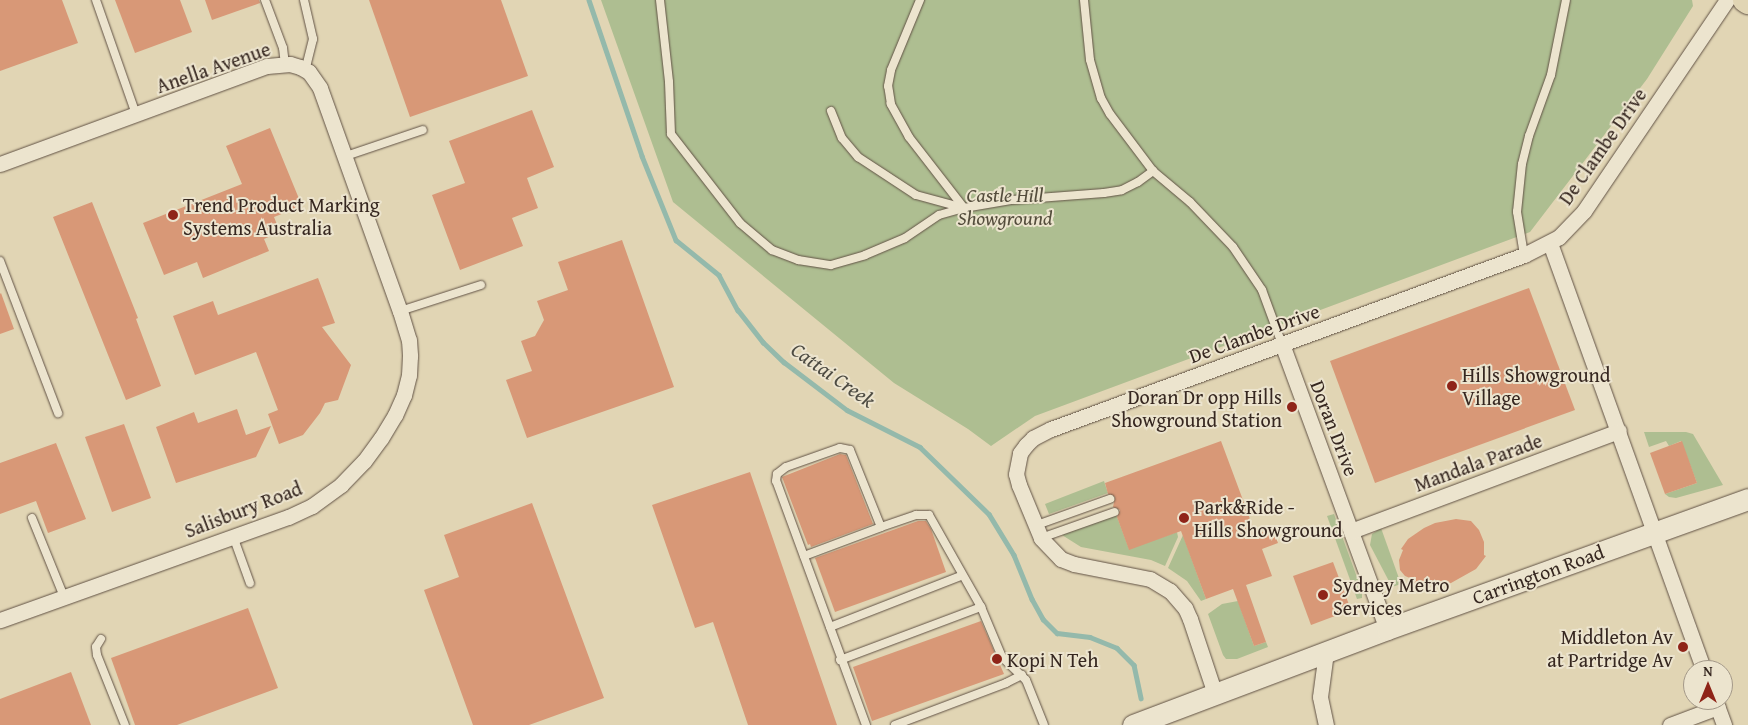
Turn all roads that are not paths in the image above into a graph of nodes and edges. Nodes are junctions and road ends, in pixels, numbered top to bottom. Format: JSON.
{"nodes":[{"id":1,"x":96,"y":0,"type":"edge"},
{"id":2,"x":265,"y":0,"type":"edge"},
{"id":3,"x":304,"y":0,"type":"edge"},
{"id":4,"x":660,"y":0,"type":"edge"},
{"id":5,"x":920,"y":0,"type":"edge"},
{"id":6,"x":1084,"y":0,"type":"edge"},
{"id":7,"x":1566,"y":0,"type":"edge"},
{"id":8,"x":1727,"y":0,"type":"edge"},
{"id":9,"x":1745,"y":0,"type":"edge"},
{"id":10,"x":1748,"y":2,"type":"edge"},
{"id":11,"x":285,"y":64,"type":"junction"},
{"id":12,"x":305,"y":70,"type":"junction"},
{"id":13,"x":831,"y":111,"type":"dead end"},
{"id":14,"x":136,"y":114,"type":"junction"},
{"id":15,"x":423,"y":130,"type":"dead end"},
{"id":16,"x":346,"y":156,"type":"junction"},
{"id":17,"x":0,"y":164,"type":"edge"},
{"id":18,"x":1153,"y":171,"type":"junction"},
{"id":19,"x":964,"y":208,"type":"junction"},
{"id":20,"x":1550,"y":243,"type":"junction"},
{"id":21,"x":1524,"y":255,"type":"junction"},
{"id":22,"x":0,"y":261,"type":"edge"},
{"id":23,"x":481,"y":285,"type":"dead end"},
{"id":24,"x":400,"y":311,"type":"junction"},
{"id":25,"x":1282,"y":344,"type":"junction"},
{"id":26,"x":58,"y":413,"type":"dead end"},
{"id":27,"x":1619,"y":431,"type":"junction"},
{"id":28,"x":1110,"y":498,"type":"dead end"},
{"id":29,"x":1748,"y":499,"type":"edge"},
{"id":30,"x":1115,"y":512,"type":"dead end"},
{"id":31,"x":32,"y":518,"type":"dead end"},
{"id":32,"x":881,"y":527,"type":"junction"},
{"id":33,"x":1351,"y":530,"type":"junction"},
{"id":34,"x":1655,"y":531,"type":"junction"},
{"id":35,"x":1038,"y":532,"type":"junction"},
{"id":36,"x":233,"y":536,"type":"junction"},
{"id":37,"x":804,"y":556,"type":"junction"},
{"id":38,"x":962,"y":576,"type":"junction"},
{"id":39,"x":250,"y":583,"type":"dead end"},
{"id":40,"x":64,"y":597,"type":"junction"},
{"id":41,"x":980,"y":608,"type":"junction"},
{"id":42,"x":0,"y":620,"type":"edge"},
{"id":43,"x":830,"y":627,"type":"junction"},
{"id":44,"x":1387,"y":629,"type":"junction"},
{"id":45,"x":101,"y":640,"type":"dead end"},
{"id":46,"x":1326,"y":652,"type":"junction"},
{"id":47,"x":840,"y":660,"type":"junction"},
{"id":48,"x":1700,"y":660,"type":"edge"},
{"id":49,"x":1022,"y":675,"type":"junction"},
{"id":50,"x":1215,"y":694,"type":"junction"},
{"id":51,"x":1703,"y":710,"type":"edge"},
{"id":52,"x":1718,"y":710,"type":"edge"},
{"id":53,"x":125,"y":725,"type":"edge"},
{"id":54,"x":866,"y":725,"type":"edge"},
{"id":55,"x":895,"y":725,"type":"edge"},
{"id":56,"x":1044,"y":725,"type":"edge"},
{"id":57,"x":1133,"y":725,"type":"edge"},
{"id":58,"x":1326,"y":725,"type":"edge"},
{"id":59,"x":1670,"y":725,"type":"edge"},
{"id":60,"x":1724,"y":725,"type":"edge"}],
"edges":[{"from":1,"to":14,"type":"lane"},
{"from":2,"to":11,"type":"lane"},
{"from":3,"to":12,"type":"lane"},
{"from":4,"to":19,"type":"lane"},
{"from":5,"to":19,"type":"lane"},
{"from":6,"to":18,"type":"lane","name":"Doran Drive"},
{"from":7,"to":21,"type":"lane"},
{"from":8,"to":20,"type":"street","name":"De Clambe Drive"},
{"from":9,"to":10,"type":"main road"},
{"from":11,"to":12,"type":"street","name":"Anella Avenue"},
{"from":11,"to":14,"type":"street","name":"Anella Avenue"},
{"from":12,"to":16,"type":"street"},
{"from":13,"to":19,"type":"lane"},
{"from":14,"to":17,"type":"street","name":"Anella Avenue"},
{"from":15,"to":16,"type":"lane"},
{"from":16,"to":24,"type":"street"},
{"from":18,"to":19,"type":"lane"},
{"from":18,"to":25,"type":"lane","name":"Doran Drive"},
{"from":20,"to":21,"type":"street","name":"De Clambe Drive"},
{"from":20,"to":27,"type":"street"},
{"from":21,"to":25,"type":"street","name":"De Clambe Drive"},
{"from":22,"to":26,"type":"lane"},
{"from":23,"to":24,"type":"lane"},
{"from":24,"to":36,"type":"street","name":"Salisbury Road"},
{"from":25,"to":33,"type":"street","name":"Doran Drive"},
{"from":25,"to":35,"type":"street","name":"De Clambe Drive"},
{"from":27,"to":33,"type":"street","name":"Mandala Parade"},
{"from":27,"to":34,"type":"street"},
{"from":28,"to":35,"type":"lane"},
{"from":29,"to":34,"type":"main road","name":"Carrington Road"},
{"from":30,"to":35,"type":"lane"},
{"from":31,"to":40,"type":"lane"},
{"from":32,"to":37,"type":"lane"},
{"from":32,"to":37,"type":"lane"},
{"from":32,"to":38,"type":"lane"},
{"from":33,"to":44,"type":"street","name":"Doran Drive"},
{"from":34,"to":44,"type":"main road","name":"Carrington Road"},
{"from":34,"to":48,"type":"street"},
{"from":35,"to":50,"type":"street","name":"De Clambe Drive"},
{"from":36,"to":39,"type":"lane"},
{"from":36,"to":40,"type":"street","name":"Salisbury Road"},
{"from":37,"to":43,"type":"lane"},
{"from":38,"to":41,"type":"lane"},
{"from":38,"to":43,"type":"lane"},
{"from":40,"to":42,"type":"street","name":"Salisbury Road"},
{"from":41,"to":47,"type":"lane"},
{"from":41,"to":49,"type":"lane"},
{"from":43,"to":47,"type":"lane"},
{"from":44,"to":46,"type":"main road","name":"Carrington Road"},
{"from":45,"to":53,"type":"lane"},
{"from":46,"to":50,"type":"main road","name":"Carrington Road"},
{"from":46,"to":58,"type":"street"},
{"from":47,"to":54,"type":"lane"},
{"from":49,"to":55,"type":"lane"},
{"from":49,"to":56,"type":"lane"},
{"from":50,"to":57,"type":"main road","name":"Carrington Road"},
{"from":51,"to":59,"type":"street"},
{"from":52,"to":60,"type":"street"}]}
